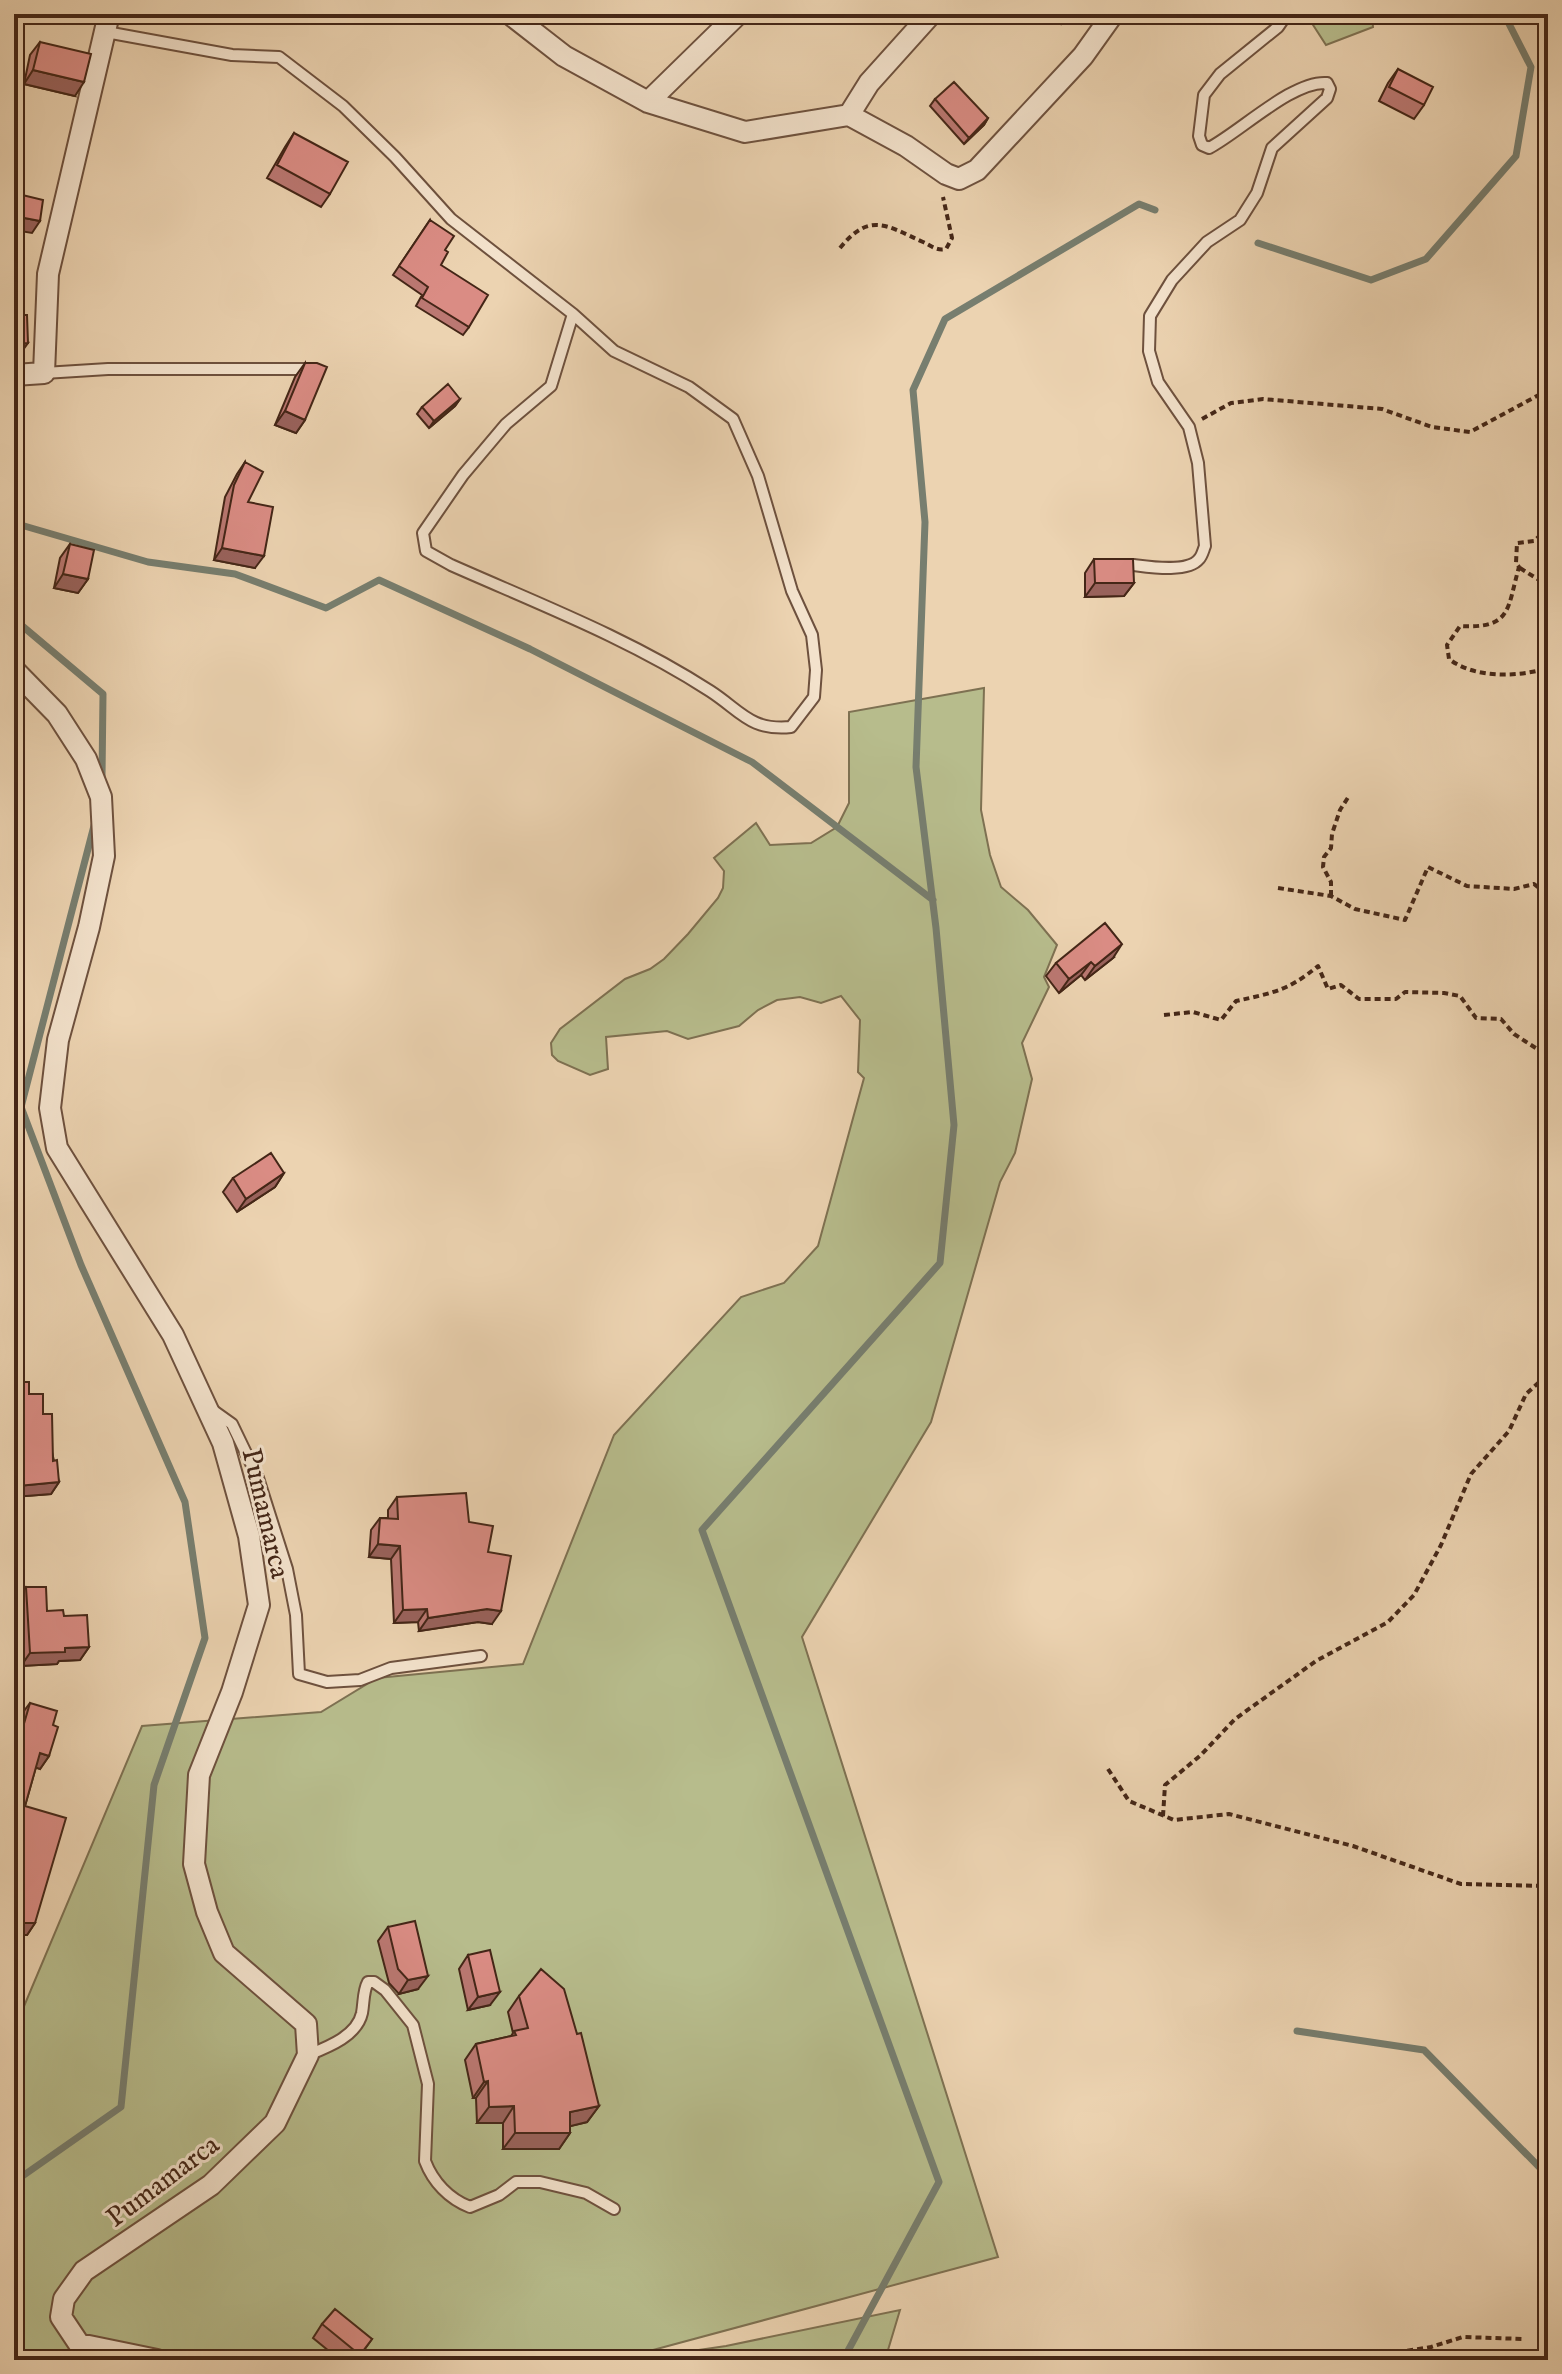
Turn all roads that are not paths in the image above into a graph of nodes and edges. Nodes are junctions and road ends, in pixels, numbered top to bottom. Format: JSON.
{"nodes":[{"id":1,"x":510,"y":14,"type":"edge"},
{"id":2,"x":738,"y":14,"type":"edge"},
{"id":3,"x":931,"y":14,"type":"edge"},
{"id":4,"x":1113,"y":14,"type":"edge"},
{"id":5,"x":1287,"y":14,"type":"edge"},
{"id":6,"x":107,"y":23,"type":"edge"},
{"id":7,"x":648,"y":102,"type":"junction"},
{"id":8,"x":849,"y":115,"type":"junction"},
{"id":9,"x":573,"y":314,"type":"junction"},
{"id":10,"x":325,"y":369,"type":"edge"},
{"id":11,"x":44,"y":373,"type":"junction"},
{"id":12,"x":14,"y":375,"type":"edge"},
{"id":13,"x":1134,"y":565,"type":"edge"},
{"id":14,"x":14,"y":670,"type":"edge"},
{"id":15,"x":206,"y":1406,"type":"junction"},
{"id":16,"x":481,"y":1656,"type":"dead end"},
{"id":17,"x":308,"y":2055,"type":"junction"},
{"id":18,"x":614,"y":2209,"type":"dead end"},
{"id":19,"x":157,"y":2360,"type":"edge"}],
"edges":[{"from":1,"to":7,"type":"street"},
{"from":2,"to":7,"type":"street"},
{"from":3,"to":8,"type":"street"},
{"from":4,"to":8,"type":"street"},
{"from":5,"to":13,"type":"lane"},
{"from":6,"to":9,"type":"lane"},
{"from":6,"to":11,"type":"street"},
{"from":7,"to":8,"type":"street"},
{"from":9,"to":9,"type":"lane"},
{"from":10,"to":11,"type":"lane"},
{"from":11,"to":12,"type":"street"},
{"from":14,"to":15,"type":"street","name":"Pumamarca"},
{"from":15,"to":16,"type":"lane"},
{"from":15,"to":17,"type":"street","name":"Pumamarca"},
{"from":17,"to":18,"type":"lane"},
{"from":17,"to":19,"type":"street","name":"Pumamarca"}]}
